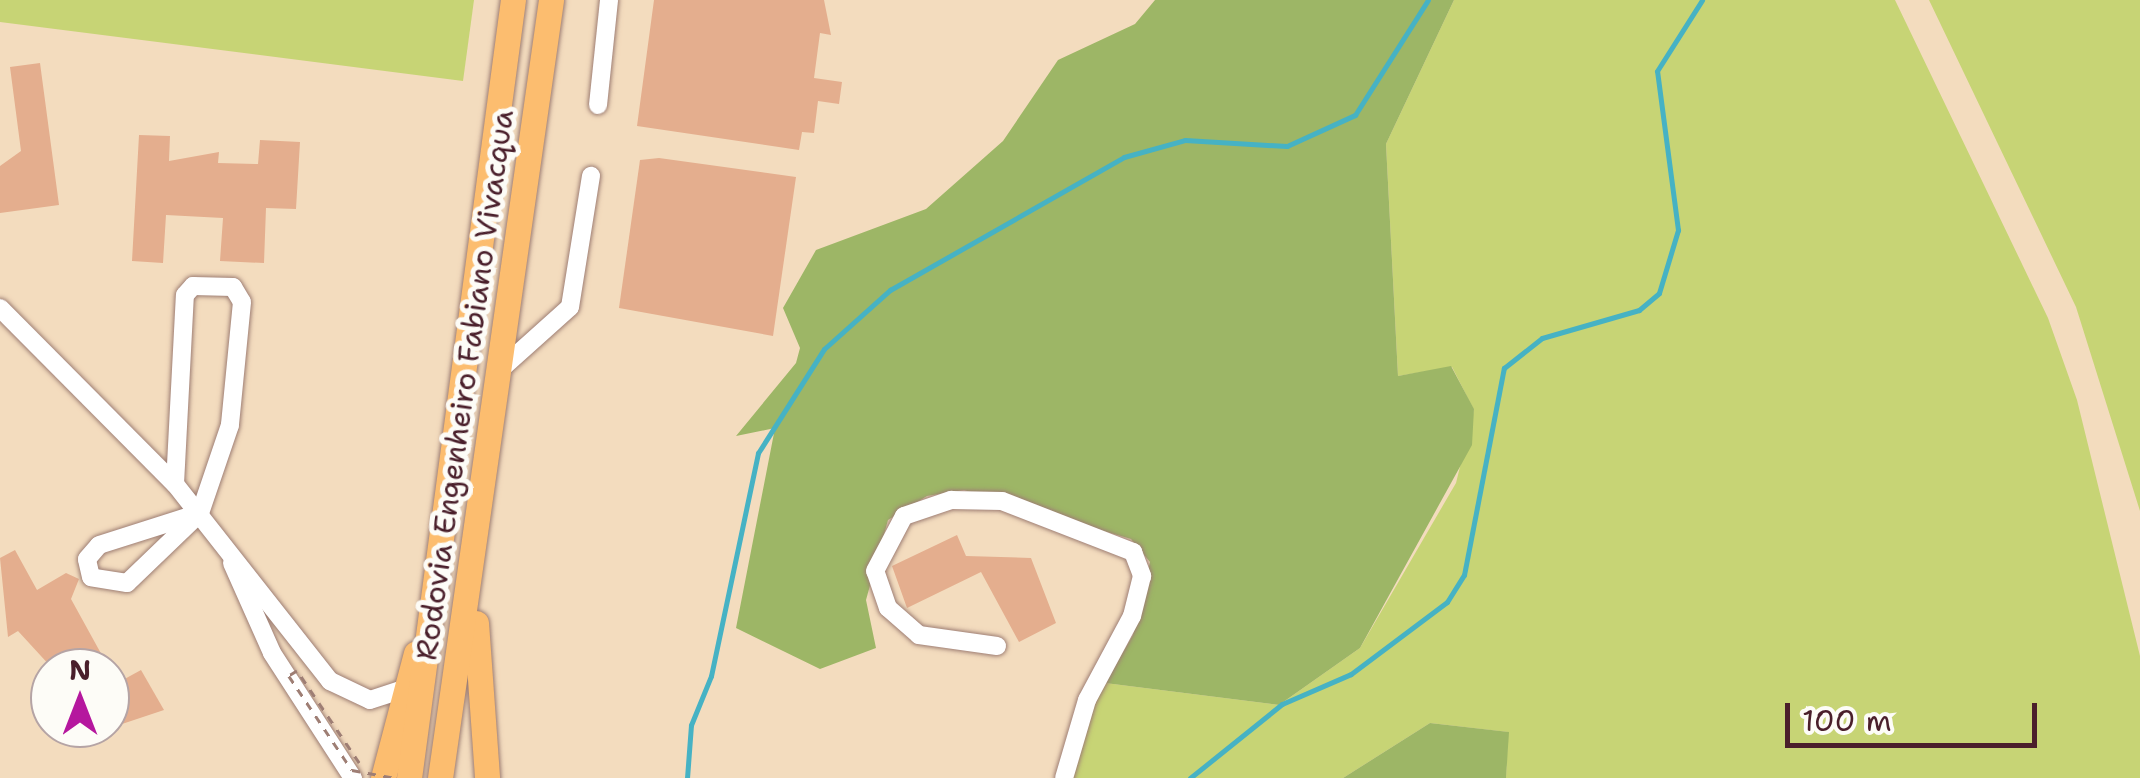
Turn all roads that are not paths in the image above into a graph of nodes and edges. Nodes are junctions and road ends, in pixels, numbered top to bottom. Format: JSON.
{"nodes":[{"id":1,"x":513,"y":0,"type":"edge"},
{"id":2,"x":552,"y":0,"type":"edge"},
{"id":3,"x":610,"y":0,"type":"edge"},
{"id":4,"x":598,"y":105,"type":"dead end"},
{"id":5,"x":590,"y":176,"type":"dead end"},
{"id":6,"x":0,"y":308,"type":"edge"},
{"id":7,"x":502,"y":368,"type":"junction"},
{"id":8,"x":175,"y":484,"type":"junction"},
{"id":9,"x":200,"y":513,"type":"junction"},
{"id":10,"x":223,"y":544,"type":"junction"},
{"id":11,"x":473,"y":587,"type":"junction"},
{"id":12,"x":432,"y":612,"type":"junction"},
{"id":13,"x":997,"y":646,"type":"dead end"},
{"id":14,"x":402,"y":689,"type":"junction"},
{"id":15,"x":487,"y":766,"type":"edge"},
{"id":16,"x":356,"y":770,"type":"edge"},
{"id":17,"x":384,"y":778,"type":"edge"},
{"id":18,"x":410,"y":778,"type":"edge"},
{"id":19,"x":440,"y":778,"type":"edge"},
{"id":20,"x":502,"y":778,"type":"edge"},
{"id":21,"x":1064,"y":778,"type":"edge"}],
"edges":[{"from":1,"to":12,"type":"highway","name":"Rodovia Engenheiro Fabiano Vivacqua"},
{"from":2,"to":7,"type":"highway","name":"Rodovia Engenheiro Fabiano Vivacqua"},
{"from":3,"to":4,"type":"lane"},
{"from":5,"to":7,"type":"lane"},
{"from":6,"to":8,"type":"lane"},
{"from":7,"to":11,"type":"highway","name":"Rodovia Engenheiro Fabiano Vivacqua"},
{"from":8,"to":9,"type":"lane"},
{"from":8,"to":9,"type":"lane"},
{"from":9,"to":9,"type":"lane"},
{"from":9,"to":10,"type":"lane"},
{"from":10,"to":14,"type":"lane"},
{"from":10,"to":16,"type":"lane"},
{"from":11,"to":15,"type":"highway"},
{"from":11,"to":19,"type":"highway","name":"Rodovia Engenheiro Fabiano Vivacqua"},
{"from":12,"to":14,"type":"highway"},
{"from":12,"to":18,"type":"highway","name":"Rodovia Engenheiro Fabiano Vivacqua"},
{"from":13,"to":21,"type":"lane"},
{"from":14,"to":17,"type":"highway"},
{"from":15,"to":20,"type":"lane"}]}
